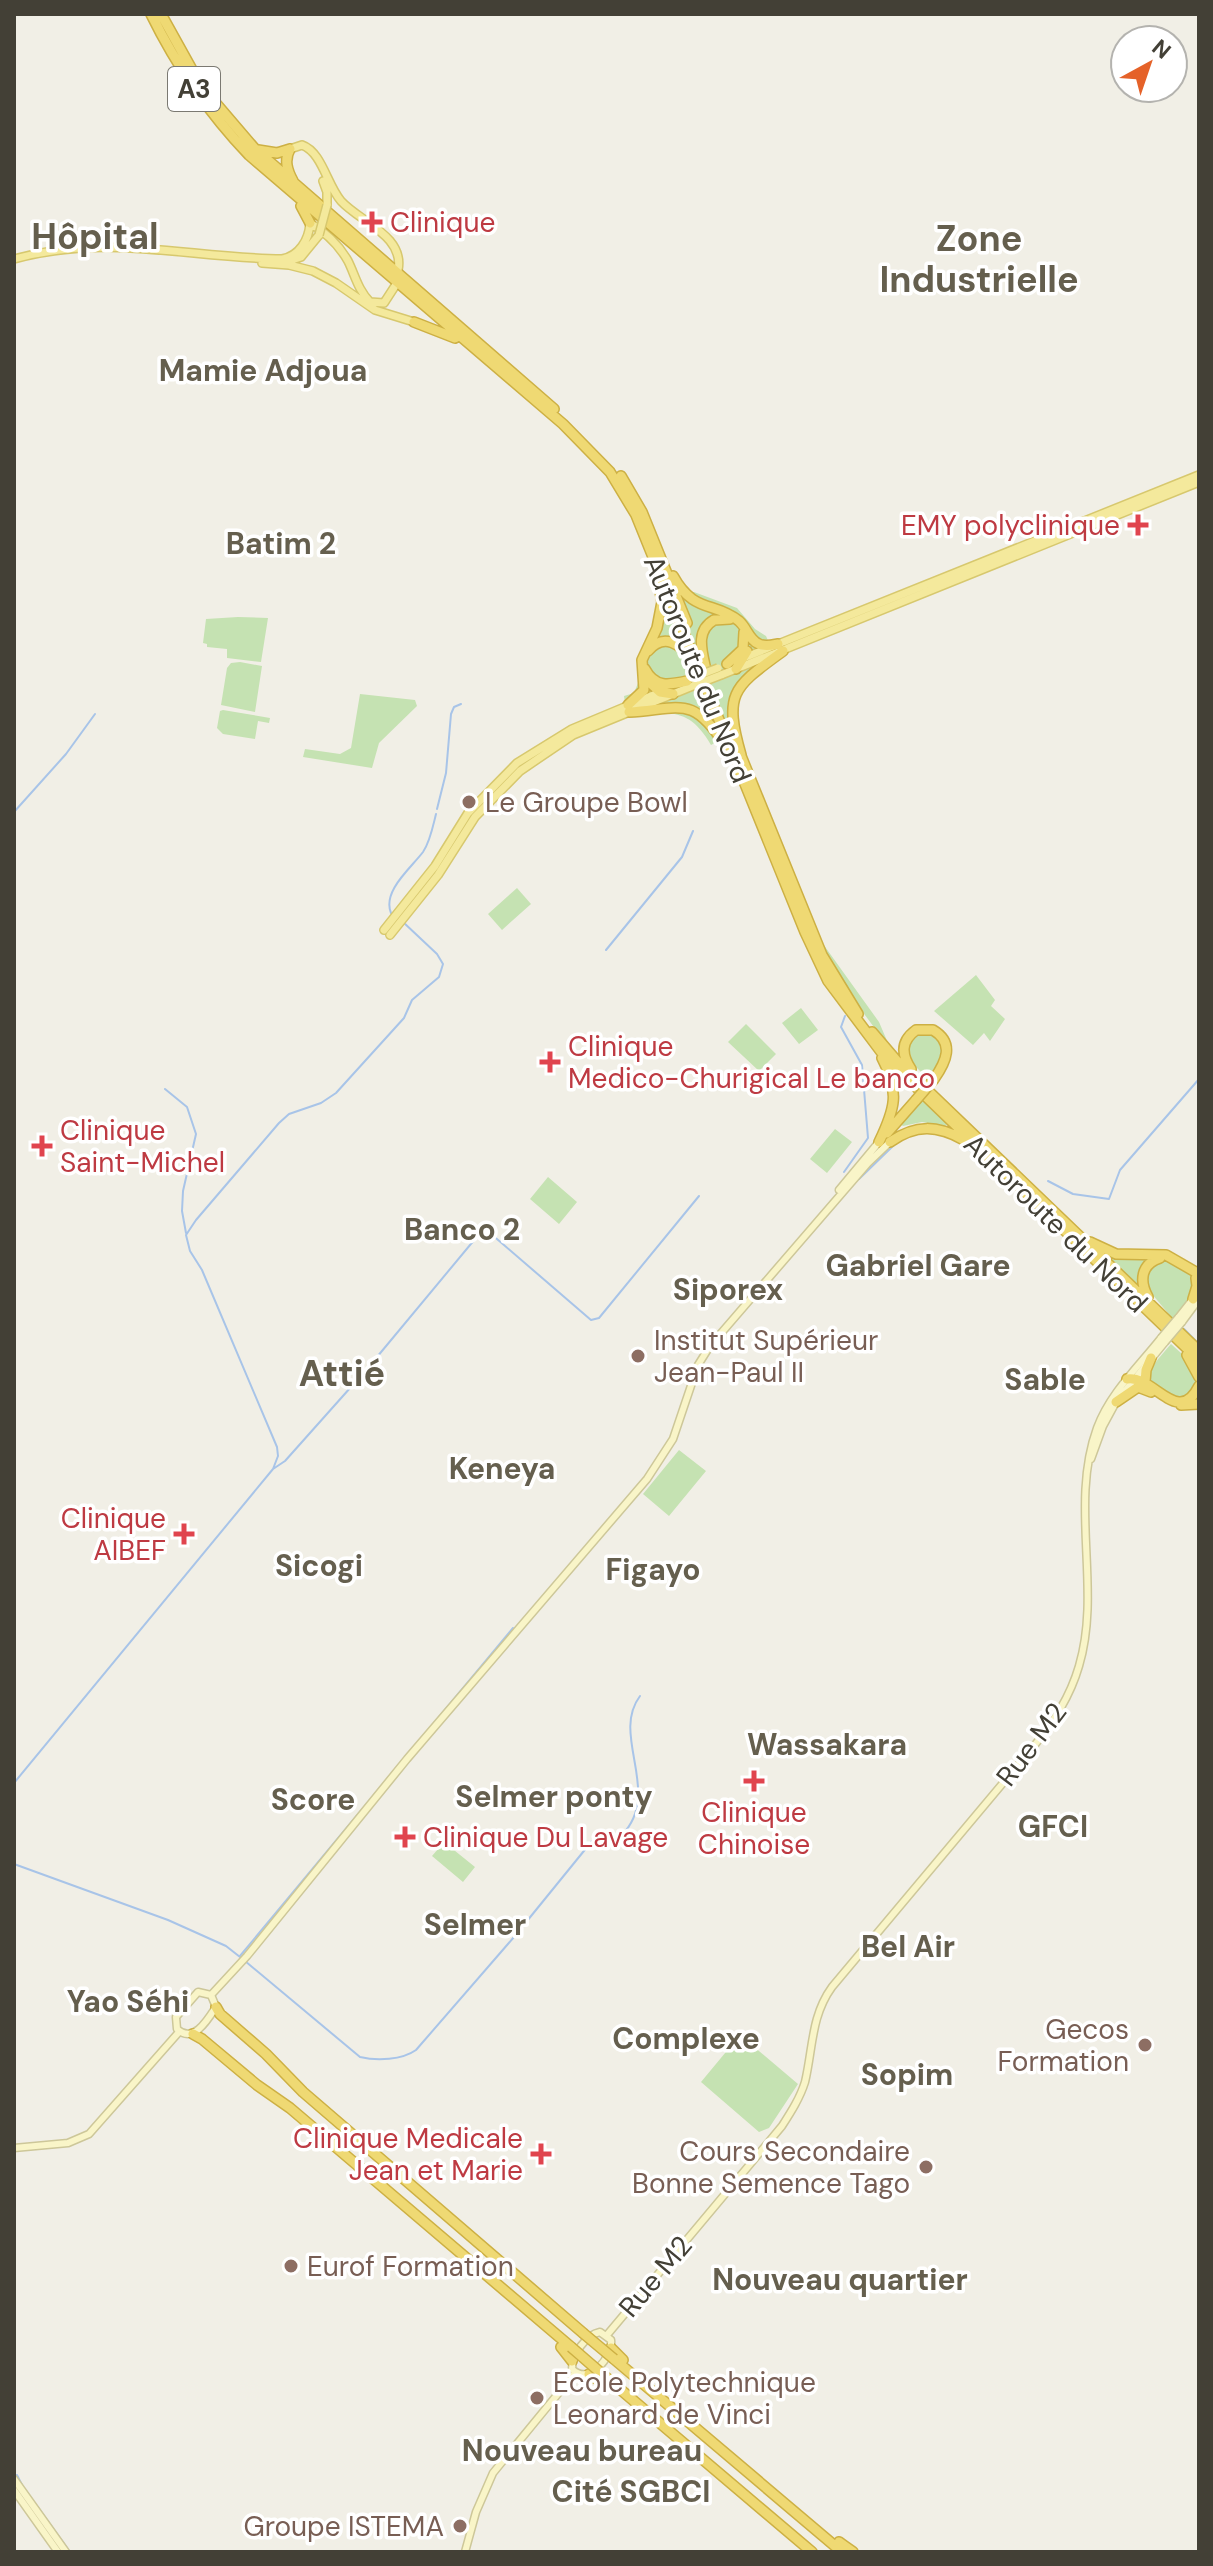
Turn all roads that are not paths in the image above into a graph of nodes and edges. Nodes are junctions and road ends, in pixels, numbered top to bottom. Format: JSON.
{"nodes":[{"id":1,"x":151,"y":14,"type":"edge"},
{"id":2,"x":161,"y":14,"type":"edge"},
{"id":3,"x":255,"y":149,"type":"junction"},
{"id":4,"x":289,"y":153,"type":"junction"},
{"id":5,"x":265,"y":170,"type":"junction"},
{"id":6,"x":306,"y":195,"type":"junction"},
{"id":7,"x":310,"y":223,"type":"junction"},
{"id":8,"x":259,"y":258,"type":"junction"},
{"id":9,"x":14,"y":261,"type":"edge"},
{"id":10,"x":398,"y":270,"type":"dead end"},
{"id":11,"x":358,"y":286,"type":"junction"},
{"id":12,"x":395,"y":286,"type":"dead end"},
{"id":13,"x":348,"y":292,"type":"junction"},
{"id":14,"x":414,"y":322,"type":"joint"},
{"id":15,"x":475,"y":349,"type":"junction"},
{"id":16,"x":1199,"y":475,"type":"edge"},
{"id":17,"x":1199,"y":482,"type":"edge"},
{"id":18,"x":652,"y":546,"type":"junction"},
{"id":19,"x":747,"y":632,"type":"junction"},
{"id":20,"x":781,"y":648,"type":"junction"},
{"id":21,"x":744,"y":658,"type":"junction"},
{"id":22,"x":702,"y":668,"type":"junction"},
{"id":23,"x":725,"y":669,"type":"junction"},
{"id":24,"x":645,"y":676,"type":"junction"},
{"id":25,"x":691,"y":681,"type":"junction"},
{"id":26,"x":660,"y":692,"type":"junction"},
{"id":27,"x":673,"y":694,"type":"junction"},
{"id":28,"x":629,"y":708,"type":"junction"},
{"id":29,"x":739,"y":760,"type":"junction"},
{"id":30,"x":387,"y":932,"type":"dead end"},
{"id":31,"x":877,"y":1048,"type":"junction"},
{"id":32,"x":923,"y":1084,"type":"junction"},
{"id":33,"x":884,"y":1142,"type":"junction"},
{"id":34,"x":978,"y":1148,"type":"junction"},
{"id":35,"x":1080,"y":1237,"type":"junction"},
{"id":36,"x":1198,"y":1277,"type":"edge"},
{"id":37,"x":1196,"y":1299,"type":"edge"},
{"id":38,"x":1154,"y":1307,"type":"junction"},
{"id":39,"x":1177,"y":1339,"type":"junction"},
{"id":40,"x":1163,"y":1340,"type":"junction"},
{"id":41,"x":1199,"y":1351,"type":"edge"},
{"id":42,"x":1151,"y":1358,"type":"junction"},
{"id":43,"x":1199,"y":1360,"type":"edge"},
{"id":44,"x":1133,"y":1376,"type":"junction"},
{"id":45,"x":1199,"y":1377,"type":"edge"},
{"id":46,"x":1145,"y":1382,"type":"junction"},
{"id":47,"x":1199,"y":1386,"type":"edge"},
{"id":48,"x":1151,"y":1392,"type":"junction"},
{"id":49,"x":1116,"y":1402,"type":"junction"},
{"id":50,"x":1199,"y":1404,"type":"edge"},
{"id":51,"x":1089,"y":1462,"type":"junction"},
{"id":52,"x":411,"y":1756,"type":"junction"},
{"id":53,"x":330,"y":1854,"type":"junction"},
{"id":54,"x":211,"y":1995,"type":"junction"},
{"id":55,"x":216,"y":2007,"type":"junction"},
{"id":56,"x":179,"y":2032,"type":"junction"},
{"id":57,"x":193,"y":2034,"type":"junction"},
{"id":58,"x":14,"y":2148,"type":"edge"},
{"id":59,"x":487,"y":2252,"type":"junction"},
{"id":60,"x":474,"y":2266,"type":"junction"},
{"id":61,"x":596,"y":2333,"type":"junction"},
{"id":62,"x":607,"y":2335,"type":"junction"},
{"id":63,"x":611,"y":2348,"type":"junction"},
{"id":64,"x":572,"y":2361,"type":"junction"},
{"id":65,"x":575,"y":2373,"type":"junction"},
{"id":66,"x":589,"y":2374,"type":"junction"},
{"id":67,"x":712,"y":2440,"type":"junction"},
{"id":68,"x":698,"y":2456,"type":"junction"},
{"id":69,"x":14,"y":2479,"type":"edge"},
{"id":70,"x":14,"y":2490,"type":"edge"},
{"id":71,"x":775,"y":2495,"type":"junction"},
{"id":72,"x":751,"y":2501,"type":"junction"},
{"id":73,"x":58,"y":2552,"type":"edge"},
{"id":74,"x":66,"y":2552,"type":"edge"},
{"id":75,"x":465,"y":2552,"type":"edge"},
{"id":76,"x":804,"y":2552,"type":"edge"},
{"id":77,"x":812,"y":2552,"type":"edge"},
{"id":78,"x":842,"y":2552,"type":"edge"},
{"id":79,"x":853,"y":2552,"type":"edge"}],
"edges":[{"from":1,"to":5,"type":"highway","name":"Autoroute du Nord","number":"A3"},
{"from":2,"to":3,"type":"highway","name":"Autoroute du Nord","number":"A3"},
{"from":3,"to":4,"type":"highway"},
{"from":3,"to":6,"type":"highway","name":"Autoroute du Nord"},
{"from":4,"to":6,"type":"highway"},
{"from":4,"to":8,"type":"main road","bridge":true},
{"from":4,"to":10,"type":"main road"},
{"from":5,"to":7,"type":"highway"},
{"from":5,"to":15,"type":"highway","name":"Autoroute du Nord"},
{"from":6,"to":18,"type":"highway","name":"Autoroute du Nord"},
{"from":7,"to":8,"type":"main road"},
{"from":7,"to":11,"type":"main road"},
{"from":8,"to":9,"type":"main road"},
{"from":9,"to":13,"type":"main road"},
{"from":11,"to":12,"type":"main road"},
{"from":11,"to":13,"type":"main road"},
{"from":13,"to":14,"type":"main road"},
{"from":14,"to":15,"type":"highway"},
{"from":15,"to":18,"type":"highway","name":"Autoroute du Nord"},
{"from":16,"to":20,"type":"main road"},
{"from":17,"to":20,"type":"main road"},
{"from":18,"to":19,"type":"highway"},
{"from":18,"to":22,"type":"highway","name":"Autoroute du Nord"},
{"from":18,"to":24,"type":"highway"},
{"from":19,"to":20,"type":"highway"},
{"from":19,"to":21,"type":"highway"},
{"from":20,"to":21,"type":"main road"},
{"from":20,"to":23,"type":"main road"},
{"from":20,"to":29,"type":"highway"},
{"from":21,"to":23,"type":"highway"},
{"from":22,"to":23,"type":"highway"},
{"from":22,"to":25,"type":"highway"},
{"from":22,"to":29,"type":"highway","name":"Autoroute du Nord"},
{"from":23,"to":25,"type":"main road","bridge":true},
{"from":24,"to":26,"type":"highway"},
{"from":24,"to":28,"type":"highway"},
{"from":25,"to":26,"type":"main road"},
{"from":25,"to":27,"type":"main road"},
{"from":26,"to":27,"type":"highway"},
{"from":26,"to":28,"type":"main road"},
{"from":27,"to":28,"type":"main road"},
{"from":28,"to":29,"type":"highway"},
{"from":28,"to":30,"type":"main road"},
{"from":29,"to":31,"type":"highway","name":"Autoroute du Nord"},
{"from":29,"to":32,"type":"highway","name":"Autoroute du Nord"},
{"from":31,"to":33,"type":"highway"},
{"from":31,"to":34,"type":"highway","name":"Autoroute du Nord"},
{"from":32,"to":33,"type":"highway","bridge":true},
{"from":32,"to":35,"type":"highway","name":"Autoroute du Nord"},
{"from":33,"to":34,"type":"highway"},
{"from":33,"to":52,"type":"main road"},
{"from":34,"to":39,"type":"highway","name":"Autoroute du Nord"},
{"from":35,"to":36,"type":"highway"},
{"from":35,"to":38,"type":"highway","name":"Autoroute du Nord"},
{"from":36,"to":37,"type":"highway"},
{"from":36,"to":38,"type":"highway"},
{"from":37,"to":40,"type":"main road","bridge":true},
{"from":38,"to":41,"type":"highway","name":"Autoroute du Nord"},
{"from":39,"to":43,"type":"highway","name":"Autoroute du Nord"},
{"from":39,"to":45,"type":"highway"},
{"from":40,"to":42,"type":"main road"},
{"from":40,"to":44,"type":"main road"},
{"from":42,"to":44,"type":"main road"},
{"from":42,"to":46,"type":"highway"},
{"from":44,"to":46,"type":"highway"},
{"from":44,"to":48,"type":"highway"},
{"from":44,"to":49,"type":"main road"},
{"from":44,"to":51,"type":"main road"},
{"from":46,"to":47,"type":"highway"},
{"from":48,"to":49,"type":"highway"},
{"from":48,"to":50,"type":"highway"},
{"from":49,"to":51,"type":"main road"},
{"from":51,"to":62,"type":"main road","name":"Rue M2"},
{"from":52,"to":53,"type":"main road"},
{"from":52,"to":53,"type":"main road"},
{"from":53,"to":54,"type":"main road"},
{"from":54,"to":55,"type":"main road"},
{"from":54,"to":56,"type":"main road"},
{"from":55,"to":57,"type":"main road"},
{"from":55,"to":59,"type":"highway"},
{"from":56,"to":57,"type":"main road"},
{"from":56,"to":58,"type":"main road"},
{"from":57,"to":60,"type":"highway"},
{"from":59,"to":61,"type":"highway"},
{"from":59,"to":67,"type":"highway","bridge":true},
{"from":60,"to":64,"type":"highway"},
{"from":60,"to":68,"type":"highway","bridge":true},
{"from":61,"to":62,"type":"main road"},
{"from":61,"to":64,"type":"main road"},
{"from":62,"to":63,"type":"main road"},
{"from":63,"to":66,"type":"main road"},
{"from":63,"to":67,"type":"highway"},
{"from":64,"to":65,"type":"main road"},
{"from":65,"to":66,"type":"main road"},
{"from":65,"to":75,"type":"main road"},
{"from":66,"to":68,"type":"highway"},
{"from":67,"to":71,"type":"highway"},
{"from":68,"to":72,"type":"highway"},
{"from":69,"to":74,"type":"main road"},
{"from":70,"to":73,"type":"main road"},
{"from":71,"to":78,"type":"highway"},
{"from":71,"to":79,"type":"highway"},
{"from":72,"to":76,"type":"highway"},
{"from":72,"to":77,"type":"highway"}]}
